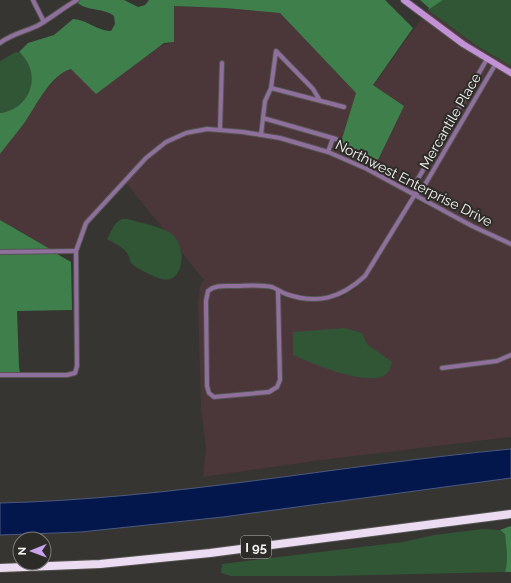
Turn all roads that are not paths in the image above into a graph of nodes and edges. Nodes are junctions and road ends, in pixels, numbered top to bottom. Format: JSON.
{"nodes":[{"id":1,"x":33,"y":0,"type":"edge"},
{"id":2,"x":77,"y":0,"type":"edge"},
{"id":3,"x":404,"y":0,"type":"edge"},
{"id":4,"x":44,"y":22,"type":"junction"},
{"id":5,"x":0,"y":43,"type":"edge"},
{"id":6,"x":487,"y":59,"type":"junction"},
{"id":7,"x":222,"y":63,"type":"dead end"},
{"id":8,"x":495,"y":65,"type":"junction"},
{"id":9,"x":511,"y":73,"type":"edge"},
{"id":10,"x":271,"y":88,"type":"junction"},
{"id":11,"x":319,"y":100,"type":"junction"},
{"id":12,"x":344,"y":107,"type":"dead end"},
{"id":13,"x":263,"y":118,"type":"junction"},
{"id":14,"x":220,"y":129,"type":"junction"},
{"id":15,"x":261,"y":135,"type":"junction"},
{"id":16,"x":328,"y":152,"type":"junction"},
{"id":17,"x":414,"y":196,"type":"junction"},
{"id":18,"x":511,"y":244,"type":"edge"},
{"id":19,"x":0,"y":252,"type":"edge"},
{"id":20,"x":76,"y":252,"type":"junction"},
{"id":21,"x":278,"y":290,"type":"junction"},
{"id":22,"x":511,"y":355,"type":"edge"},
{"id":23,"x":442,"y":368,"type":"dead end"},
{"id":24,"x":0,"y":375,"type":"edge"},
{"id":25,"x":511,"y":514,"type":"edge"},
{"id":26,"x":0,"y":568,"type":"edge"}],
"edges":[{"from":1,"to":4,"type":"street"},
{"from":2,"to":4,"type":"street"},
{"from":3,"to":6,"type":"street"},
{"from":4,"to":5,"type":"street"},
{"from":6,"to":8,"type":"street"},
{"from":6,"to":17,"type":"street","name":"Mercantile Place"},
{"from":7,"to":14,"type":"street"},
{"from":8,"to":9,"type":"street"},
{"from":8,"to":17,"type":"street","name":"Mercantile Place"},
{"from":10,"to":11,"type":"street"},
{"from":10,"to":11,"type":"street"},
{"from":10,"to":13,"type":"street"},
{"from":11,"to":12,"type":"street"},
{"from":13,"to":15,"type":"street"},
{"from":13,"to":16,"type":"street"},
{"from":14,"to":15,"type":"street","name":"Northwest Enterprise Drive"},
{"from":14,"to":20,"type":"street","name":"Northwest Enterprise Drive"},
{"from":15,"to":16,"type":"street","name":"Northwest Enterprise Drive"},
{"from":16,"to":17,"type":"street","name":"Northwest Enterprise Drive"},
{"from":17,"to":18,"type":"street","name":"Northwest Enterprise Drive"},
{"from":17,"to":21,"type":"street"},
{"from":19,"to":20,"type":"street"},
{"from":20,"to":24,"type":"street","name":"Northwest Enterprise Drive"},
{"from":21,"to":21,"type":"street"},
{"from":22,"to":23,"type":"street"},
{"from":25,"to":26,"type":"highway","number":"I 95"}]}
